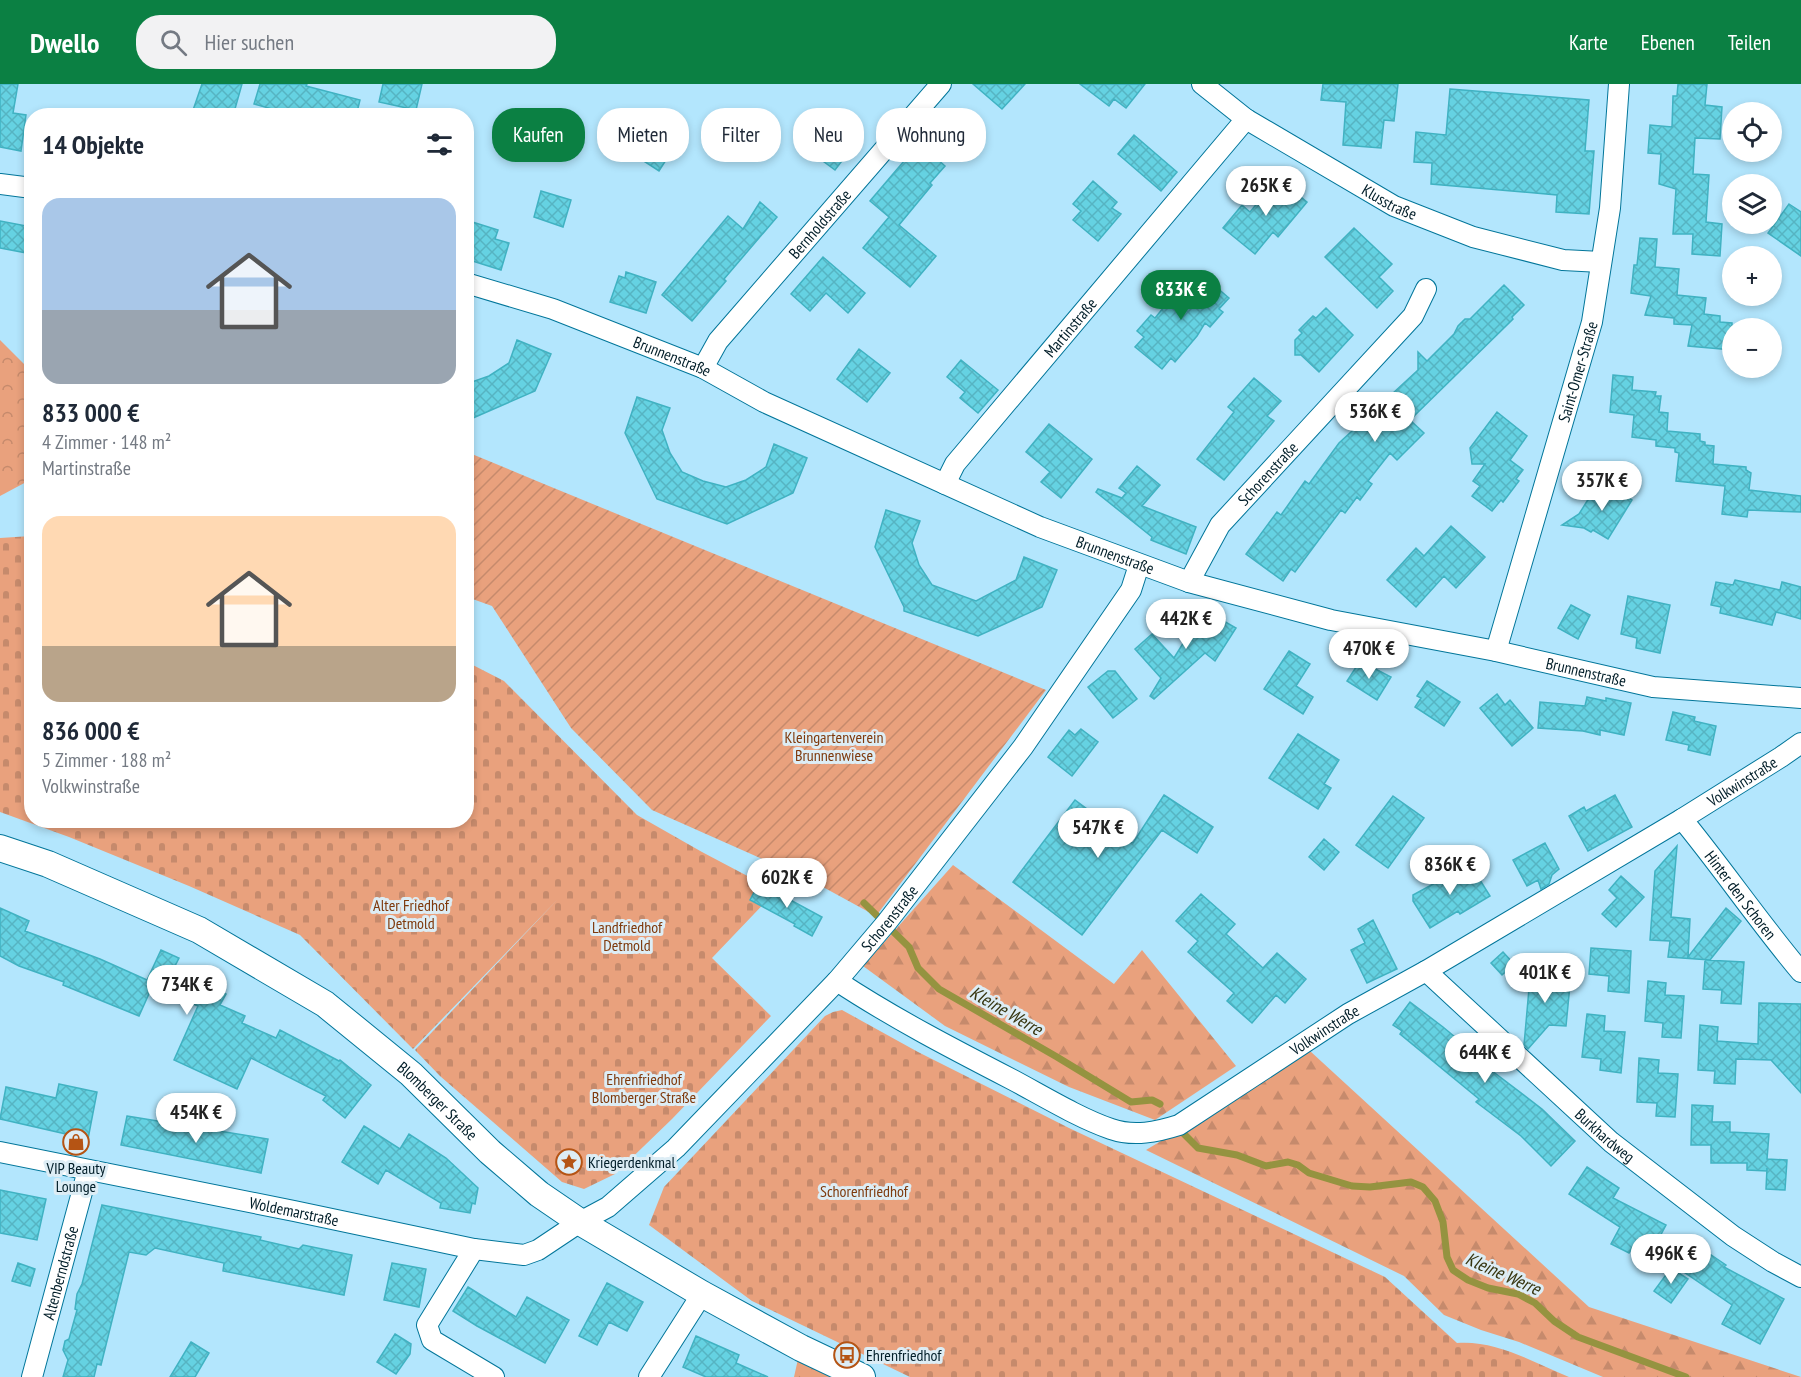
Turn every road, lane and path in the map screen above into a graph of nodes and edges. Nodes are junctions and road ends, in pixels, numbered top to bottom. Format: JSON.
{"nodes":[{"id":1,"x":941,"y":84,"type":"edge"},
{"id":2,"x":1202,"y":84,"type":"edge"},
{"id":3,"x":1619,"y":84,"type":"edge"},
{"id":4,"x":1246,"y":119,"type":"junction"},
{"id":5,"x":0,"y":184,"type":"edge"},
{"id":6,"x":24,"y":187,"type":"edge"},
{"id":7,"x":1601,"y":262,"type":"junction"},
{"id":8,"x":474,"y":286,"type":"edge"},
{"id":9,"x":1426,"y":289,"type":"dead end"},
{"id":10,"x":703,"y":368,"type":"junction"},
{"id":11,"x":945,"y":484,"type":"junction"},
{"id":12,"x":1139,"y":565,"type":"junction"},
{"id":13,"x":1189,"y":582,"type":"junction"},
{"id":14,"x":1496,"y":651,"type":"junction"},
{"id":15,"x":1801,"y":698,"type":"edge"},
{"id":16,"x":1801,"y":742,"type":"edge"},
{"id":17,"x":1682,"y":819,"type":"junction"},
{"id":18,"x":0,"y":848,"type":"edge"},
{"id":19,"x":1426,"y":972,"type":"junction"},
{"id":20,"x":1801,"y":972,"type":"edge"},
{"id":21,"x":837,"y":981,"type":"junction"},
{"id":22,"x":0,"y":1152,"type":"edge"},
{"id":23,"x":88,"y":1170,"type":"junction"},
{"id":24,"x":580,"y":1222,"type":"junction"},
{"id":25,"x":474,"y":1249,"type":"junction"},
{"id":26,"x":1801,"y":1277,"type":"edge"},
{"id":27,"x":702,"y":1294,"type":"junction"},
{"id":28,"x":32,"y":1377,"type":"edge"},
{"id":29,"x":494,"y":1377,"type":"edge"},
{"id":30,"x":649,"y":1377,"type":"edge"},
{"id":31,"x":862,"y":1377,"type":"edge"}],
"edges":[{"from":1,"to":10,"type":"street","name":"Bernholdstraße"},
{"from":2,"to":4,"type":"street","name":"Klusstraße"},
{"from":3,"to":7,"type":"street","name":"Saint-Omer-Straße"},
{"from":4,"to":7,"type":"street","name":"Klusstraße"},
{"from":4,"to":11,"type":"street","name":"Martinstraße"},
{"from":5,"to":6,"type":"street"},
{"from":7,"to":14,"type":"street","name":"Saint-Omer-Straße"},
{"from":8,"to":10,"type":"street","name":"Brunnenstraße"},
{"from":9,"to":13,"type":"street","name":"Schorenstraße"},
{"from":10,"to":11,"type":"street","name":"Brunnenstraße"},
{"from":11,"to":12,"type":"street","name":"Brunnenstraße"},
{"from":12,"to":13,"type":"street","name":"Brunnenstraße"},
{"from":12,"to":21,"type":"street","name":"Schorenstraße"},
{"from":13,"to":14,"type":"street","name":"Brunnenstraße"},
{"from":14,"to":15,"type":"street","name":"Brunnenstraße"},
{"from":16,"to":17,"type":"street","name":"Volkwinstraße"},
{"from":17,"to":19,"type":"street","name":"Volkwinstraße"},
{"from":17,"to":20,"type":"street","name":"Hinter den Schoren"},
{"from":18,"to":24,"type":"street","name":"Blomberger Straße"},
{"from":19,"to":21,"type":"street","name":"Volkwinstraße"},
{"from":19,"to":26,"type":"street","name":"Burkhardweg"},
{"from":21,"to":24,"type":"street","name":"Schorenstraße"},
{"from":22,"to":23,"type":"street","name":"Woldemarstraße"},
{"from":23,"to":25,"type":"street","name":"Woldemarstraße"},
{"from":23,"to":28,"type":"street","name":"Altenberndstraße"},
{"from":24,"to":25,"type":"street","name":"Woldemarstraße"},
{"from":24,"to":27,"type":"street","name":"Blomberger Straße"},
{"from":25,"to":29,"type":"street"},
{"from":27,"to":30,"type":"street"},
{"from":27,"to":31,"type":"street","name":"Blomberger Straße"}]}
